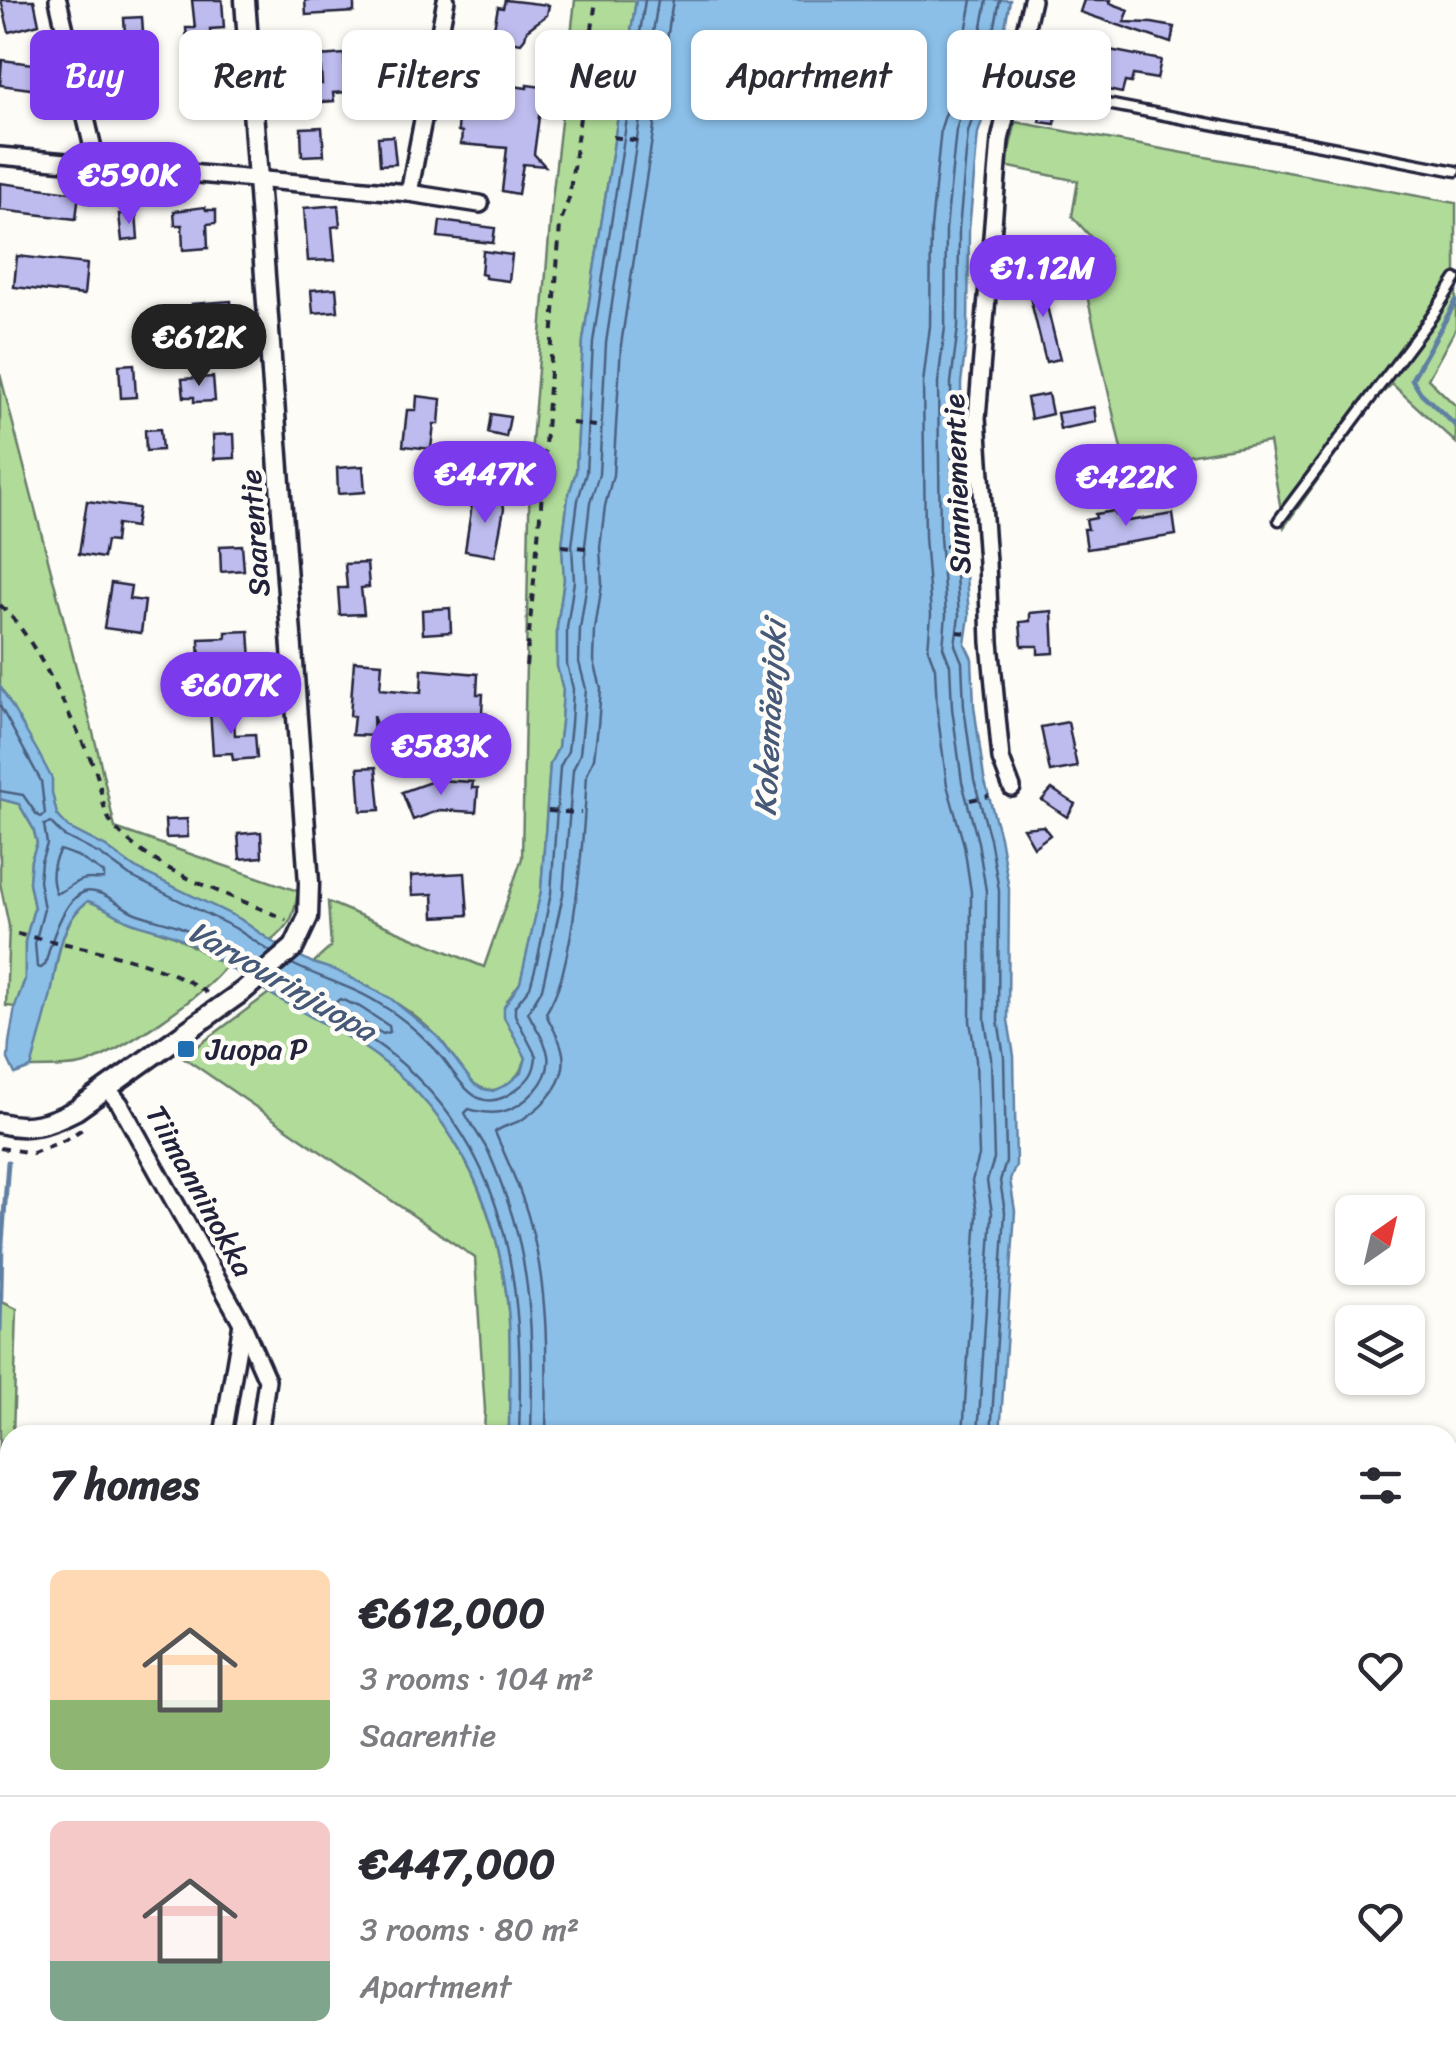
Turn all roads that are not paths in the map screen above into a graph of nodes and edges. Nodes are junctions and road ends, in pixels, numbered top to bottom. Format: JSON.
{"nodes":[{"id":1,"x":58,"y":0,"type":"edge"},
{"id":2,"x":245,"y":0,"type":"edge"},
{"id":3,"x":446,"y":0,"type":"edge"},
{"id":4,"x":1032,"y":0,"type":"edge"},
{"id":5,"x":1025,"y":30,"type":"edge"},
{"id":6,"x":1111,"y":105,"type":"edge"},
{"id":7,"x":1004,"y":120,"type":"edge"},
{"id":8,"x":0,"y":156,"type":"edge"},
{"id":9,"x":98,"y":164,"type":"junction"},
{"id":10,"x":1456,"y":171,"type":"edge"},
{"id":11,"x":257,"y":180,"type":"junction"},
{"id":12,"x":408,"y":193,"type":"junction"},
{"id":13,"x":480,"y":204,"type":"dead end"},
{"id":14,"x":1456,"y":279,"type":"edge"},
{"id":15,"x":1279,"y":520,"type":"dead end"},
{"id":16,"x":1012,"y":788,"type":"dead end"},
{"id":17,"x":107,"y":1088,"type":"junction"},
{"id":18,"x":0,"y":1123,"type":"edge"},
{"id":19,"x":242,"y":1323,"type":"junction"},
{"id":20,"x":225,"y":1425,"type":"edge"},
{"id":21,"x":260,"y":1425,"type":"edge"}],
"edges":[{"from":1,"to":9,"type":"street"},
{"from":2,"to":11,"type":"street","name":"Saarentie"},
{"from":3,"to":12,"type":"street"},
{"from":4,"to":5,"type":"street","name":"Sunniementie"},
{"from":6,"to":10,"type":"lane"},
{"from":7,"to":16,"type":"street","name":"Sunniementie"},
{"from":8,"to":9,"type":"street"},
{"from":9,"to":11,"type":"street"},
{"from":11,"to":12,"type":"street"},
{"from":11,"to":17,"type":"street","name":"Saarentie"},
{"from":12,"to":13,"type":"street"},
{"from":14,"to":15,"type":"lane"},
{"from":17,"to":18,"type":"street","name":"Saarentie"},
{"from":17,"to":19,"type":"street","name":"Tiimanninokka"},
{"from":19,"to":20,"type":"street","name":"Tiimanninokka"},
{"from":19,"to":21,"type":"street","name":"Tiimanninokka"}]}
